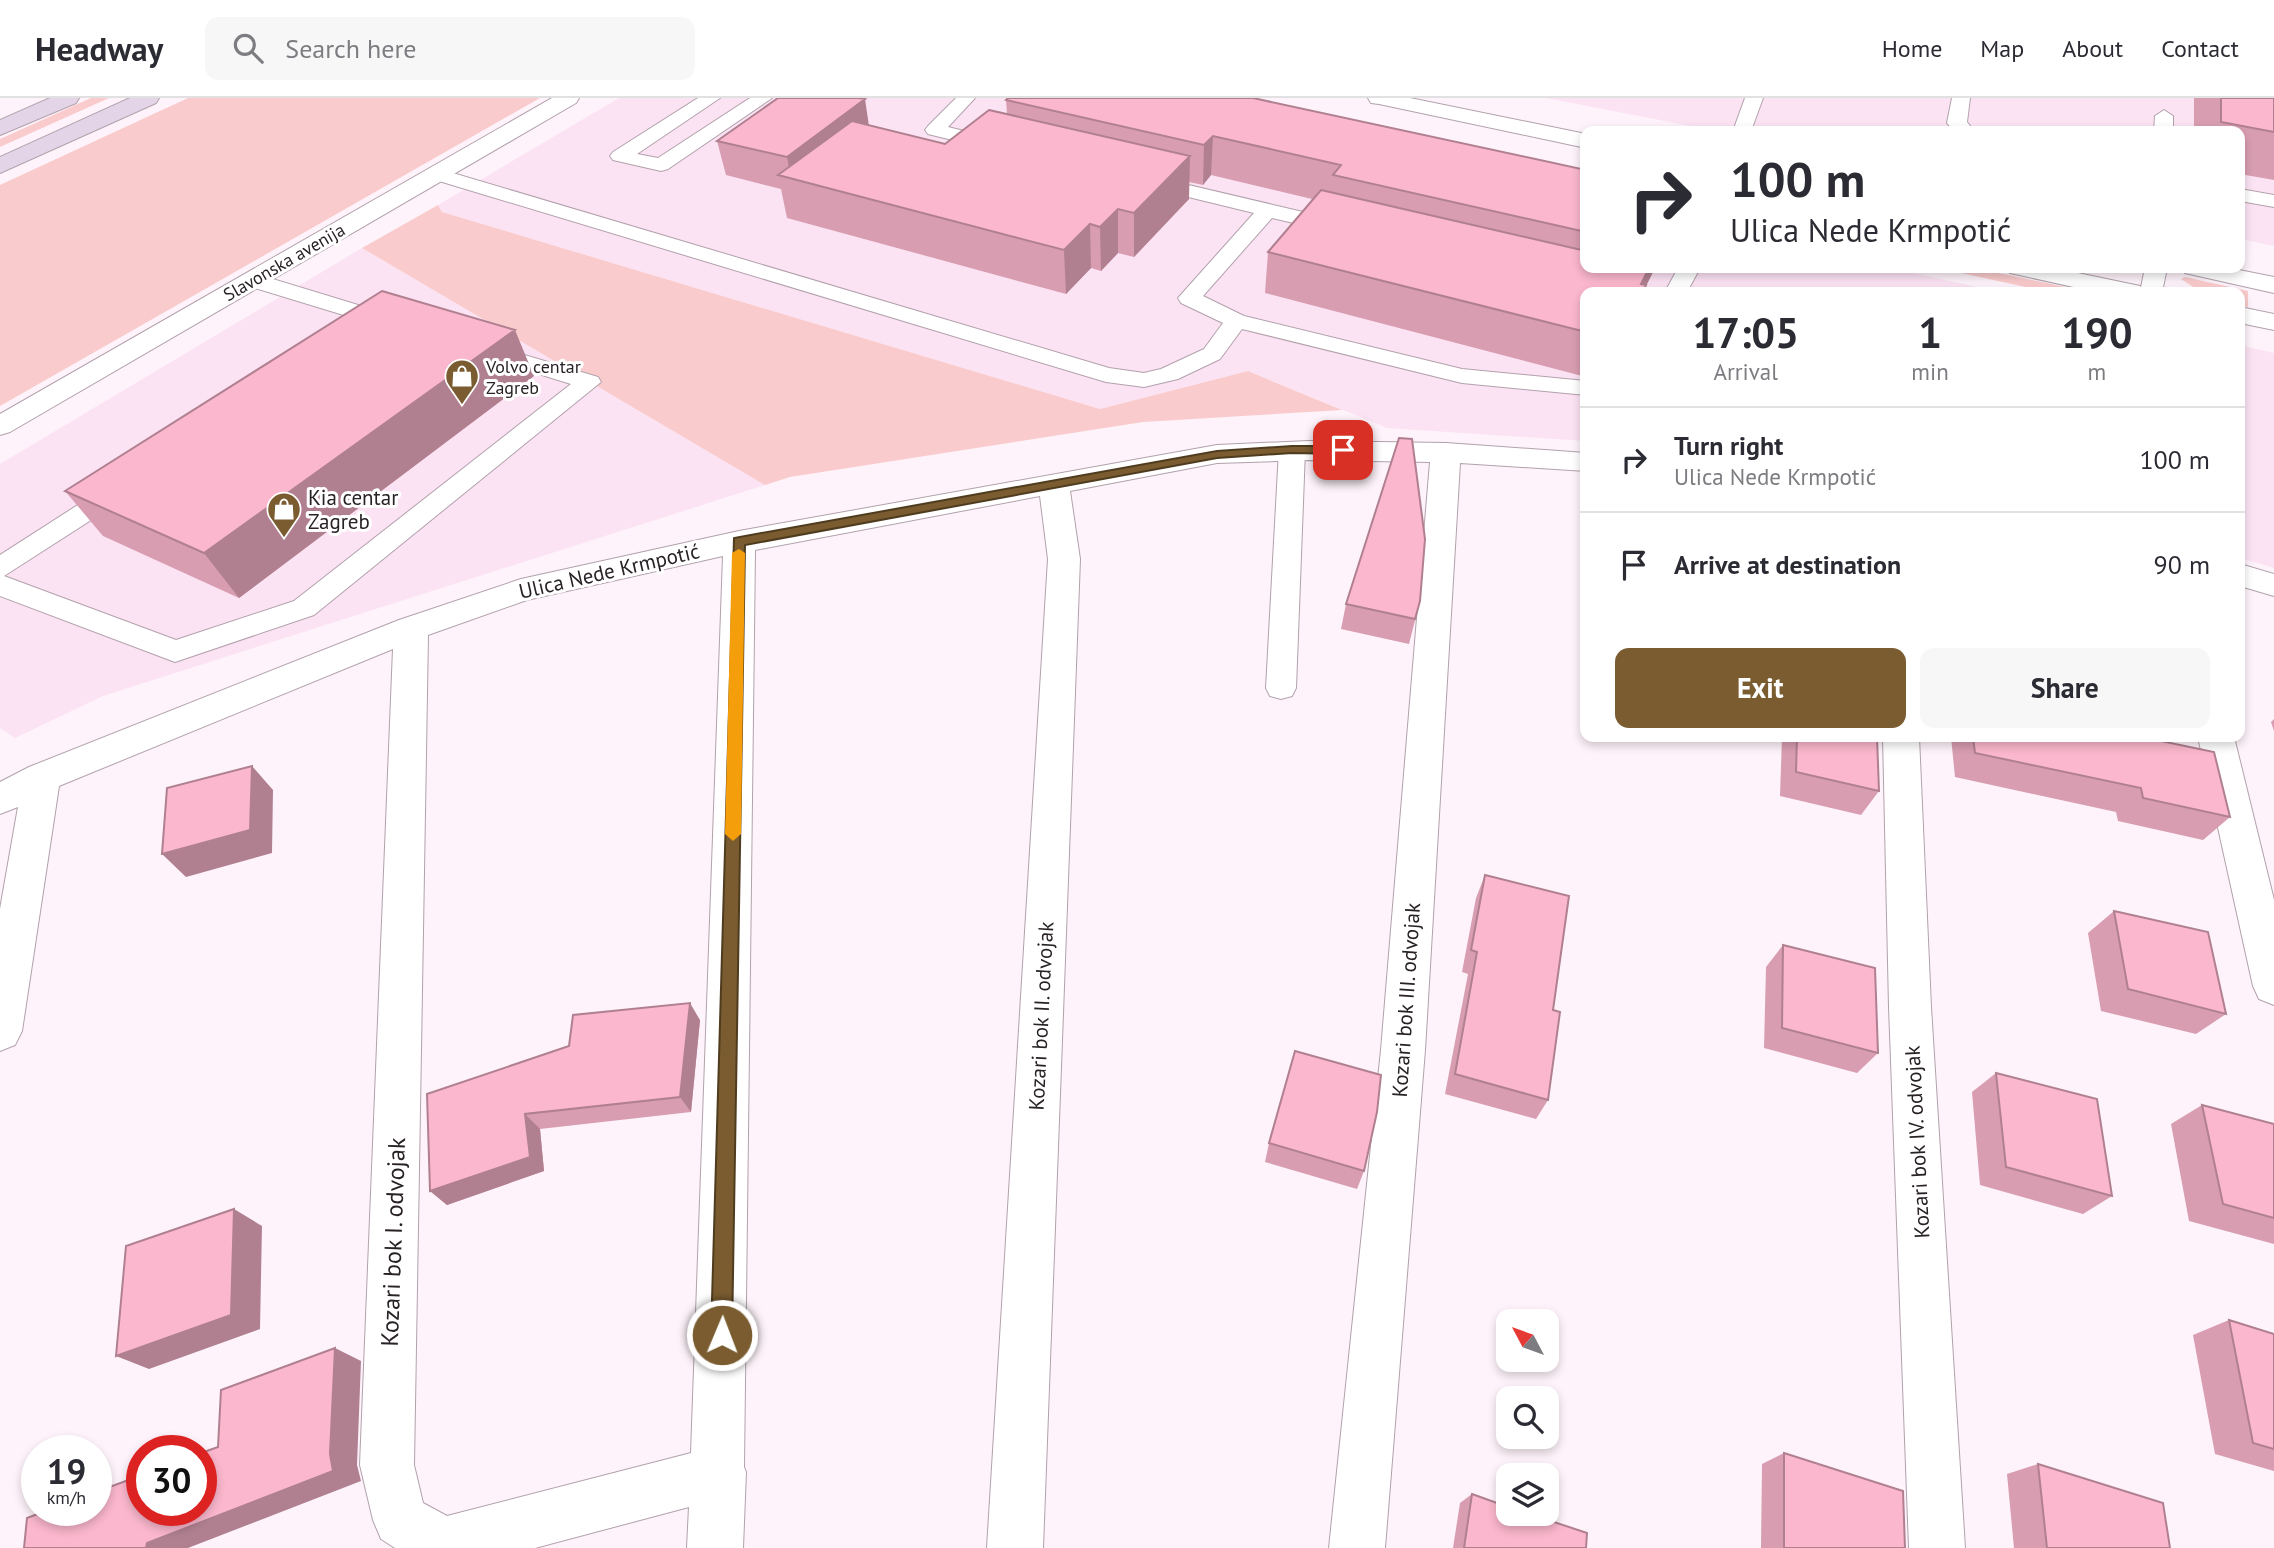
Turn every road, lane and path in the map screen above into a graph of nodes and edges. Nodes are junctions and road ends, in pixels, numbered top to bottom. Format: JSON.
{"nodes":[{"id":1,"x":68,"y":98,"type":"edge"},
{"id":2,"x":148,"y":98,"type":"edge"},
{"id":3,"x":568,"y":98,"type":"edge"},
{"id":4,"x":711,"y":98,"type":"edge"},
{"id":5,"x":763,"y":98,"type":"edge"},
{"id":6,"x":966,"y":98,"type":"edge"},
{"id":7,"x":1380,"y":98,"type":"edge"},
{"id":8,"x":1754,"y":98,"type":"edge"},
{"id":9,"x":1961,"y":98,"type":"edge"},
{"id":10,"x":1744,"y":126,"type":"edge"},
{"id":11,"x":1960,"y":126,"type":"edge"},
{"id":12,"x":0,"y":128,"type":"edge"},
{"id":13,"x":1580,"y":140,"type":"edge"},
{"id":14,"x":1015,"y":149,"type":"edge"},
{"id":15,"x":0,"y":166,"type":"edge"},
{"id":16,"x":436,"y":174,"type":"junction"},
{"id":17,"x":1121,"y":175,"type":"edge"},
{"id":18,"x":2245,"y":196,"type":"edge"},
{"id":19,"x":2274,"y":201,"type":"edge"},
{"id":20,"x":1266,"y":211,"type":"junction"},
{"id":21,"x":1360,"y":233,"type":"edge"},
{"id":22,"x":2043,"y":273,"type":"edge"},
{"id":23,"x":2218,"y":273,"type":"edge"},
{"id":24,"x":253,"y":280,"type":"junction"},
{"id":25,"x":2274,"y":285,"type":"edge"},
{"id":26,"x":2108,"y":287,"type":"edge"},
{"id":27,"x":2245,"y":316,"type":"edge"},
{"id":28,"x":381,"y":319,"type":"junction"},
{"id":29,"x":1237,"y":321,"type":"junction"},
{"id":30,"x":2274,"y":322,"type":"edge"},
{"id":31,"x":419,"y":331,"type":"edge"},
{"id":32,"x":358,"y":334,"type":"edge"},
{"id":33,"x":458,"y":342,"type":"edge"},
{"id":34,"x":1580,"y":387,"type":"edge"},
{"id":35,"x":0,"y":426,"type":"edge"},
{"id":36,"x":1292,"y":450,"type":"junction"},
{"id":37,"x":1446,"y":452,"type":"junction"},
{"id":38,"x":1580,"y":462,"type":"edge"},
{"id":39,"x":138,"y":478,"type":"edge"},
{"id":40,"x":1054,"y":484,"type":"junction"},
{"id":41,"x":739,"y":541,"type":"junction"},
{"id":42,"x":0,"y":568,"type":"edge"},
{"id":43,"x":2245,"y":576,"type":"edge"},
{"id":44,"x":0,"y":585,"type":"edge"},
{"id":45,"x":2274,"y":585,"type":"edge"},
{"id":46,"x":411,"y":628,"type":"junction"},
{"id":47,"x":1281,"y":688,"type":"dead end"},
{"id":48,"x":1901,"y":742,"type":"edge"},
{"id":49,"x":2217,"y":742,"type":"edge"},
{"id":50,"x":42,"y":777,"type":"junction"},
{"id":51,"x":0,"y":799,"type":"edge"},
{"id":52,"x":2274,"y":986,"type":"edge"},
{"id":53,"x":0,"y":1031,"type":"edge"},
{"id":54,"x":719,"y":1472,"type":"junction"},
{"id":55,"x":715,"y":1548,"type":"edge"},
{"id":56,"x":1015,"y":1548,"type":"edge"},
{"id":57,"x":1357,"y":1548,"type":"edge"},
{"id":58,"x":1937,"y":1548,"type":"edge"}],
"edges":[{"from":1,"to":12,"type":"main road"},
{"from":2,"to":15,"type":"main road"},
{"from":3,"to":16,"type":"street","name":"Slavonska avenija"},
{"from":4,"to":5,"type":"lane"},
{"from":6,"to":14,"type":"lane"},
{"from":7,"to":13,"type":"street"},
{"from":8,"to":10,"type":"lane"},
{"from":9,"to":11,"type":"lane"},
{"from":16,"to":24,"type":"street","name":"Slavonska avenija"},
{"from":16,"to":29,"type":"lane"},
{"from":17,"to":20,"type":"lane"},
{"from":18,"to":19,"type":"lane"},
{"from":20,"to":21,"type":"lane"},
{"from":20,"to":29,"type":"lane"},
{"from":22,"to":26,"type":"street"},
{"from":23,"to":25,"type":"street"},
{"from":24,"to":28,"type":"lane"},
{"from":24,"to":35,"type":"street","name":"Slavonska avenija"},
{"from":27,"to":30,"type":"street"},
{"from":28,"to":31,"type":"lane"},
{"from":28,"to":32,"type":"lane"},
{"from":29,"to":34,"type":"lane"},
{"from":33,"to":44,"type":"lane"},
{"from":36,"to":37,"type":"street","name":"Ulica Nede Krmpotić"},
{"from":36,"to":40,"type":"street","name":"Ulica Nede Krmpotić"},
{"from":36,"to":47,"type":"lane"},
{"from":37,"to":38,"type":"street","name":"Ulica Nede Krmpotić"},
{"from":37,"to":57,"type":"street","name":"Kozari bok III. odvojak"},
{"from":39,"to":42,"type":"lane"},
{"from":40,"to":41,"type":"street","name":"Ulica Nede Krmpotić"},
{"from":40,"to":56,"type":"street","name":"Kozari bok II. odvojak"},
{"from":41,"to":46,"type":"street","name":"Ulica Nede Krmpotić"},
{"from":41,"to":54,"type":"street"},
{"from":43,"to":45,"type":"street"},
{"from":46,"to":50,"type":"street","name":"Ulica Nede Krmpotić"},
{"from":46,"to":54,"type":"street","name":"Kozari bok I. odvojak"},
{"from":48,"to":58,"type":"street","name":"Kozari bok IV. odvojak"},
{"from":49,"to":52,"type":"street"},
{"from":50,"to":51,"type":"street","name":"Ulica Nede Krmpotić"},
{"from":50,"to":53,"type":"street"},
{"from":54,"to":55,"type":"street"}]}
